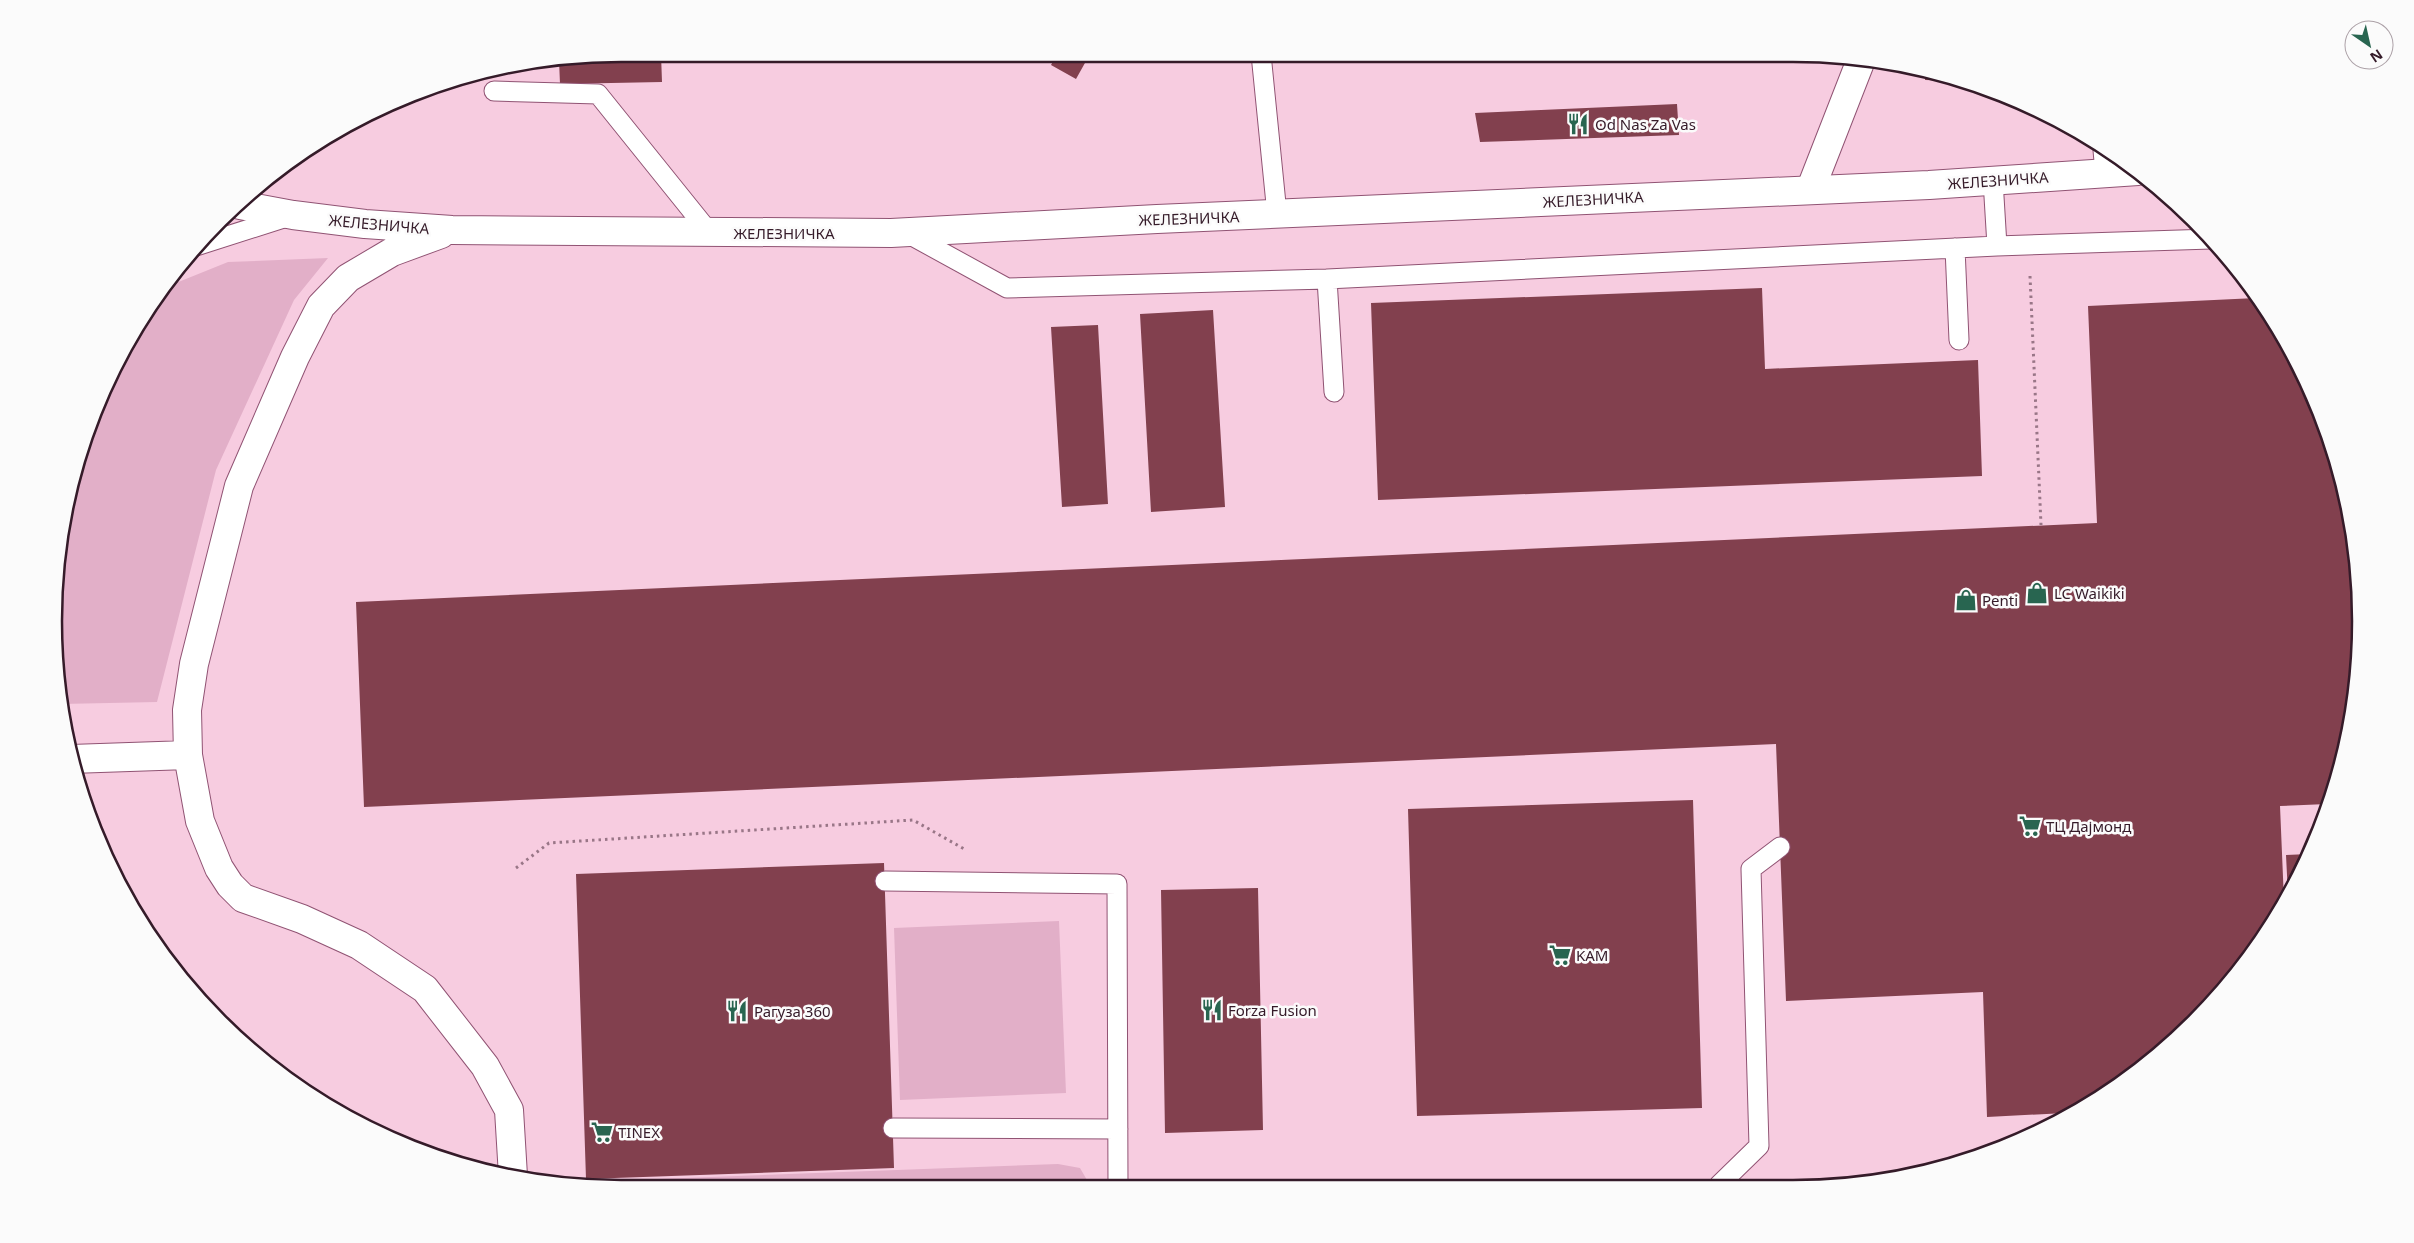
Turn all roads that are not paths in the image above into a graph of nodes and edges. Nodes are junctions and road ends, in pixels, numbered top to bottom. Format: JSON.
{"nodes":[{"id":1,"x":1262,"y":62,"type":"edge"},
{"id":2,"x":1858,"y":66,"type":"edge"},
{"id":3,"x":494,"y":90,"type":"dead end"},
{"id":4,"x":2104,"y":161,"type":"edge"},
{"id":5,"x":1993,"y":180,"type":"junction"},
{"id":6,"x":1811,"y":188,"type":"junction"},
{"id":7,"x":249,"y":204,"type":"edge"},
{"id":8,"x":1277,"y":214,"type":"junction"},
{"id":9,"x":293,"y":215,"type":"junction"},
{"id":10,"x":452,"y":230,"type":"junction"},
{"id":11,"x":709,"y":232,"type":"junction"},
{"id":12,"x":905,"y":232,"type":"junction"},
{"id":13,"x":2200,"y":239,"type":"edge"},
{"id":14,"x":212,"y":241,"type":"edge"},
{"id":15,"x":1997,"y":246,"type":"junction"},
{"id":16,"x":1955,"y":248,"type":"junction"},
{"id":17,"x":1327,"y":279,"type":"junction"},
{"id":18,"x":1959,"y":340,"type":"dead end"},
{"id":19,"x":1334,"y":392,"type":"dead end"},
{"id":20,"x":188,"y":754,"type":"junction"},
{"id":21,"x":80,"y":759,"type":"edge"},
{"id":22,"x":1780,"y":847,"type":"dead end"},
{"id":23,"x":885,"y":881,"type":"dead end"},
{"id":24,"x":893,"y":1128,"type":"dead end"},
{"id":25,"x":1118,"y":1128,"type":"junction"},
{"id":26,"x":513,"y":1170,"type":"edge"},
{"id":27,"x":1118,"y":1180,"type":"edge"},
{"id":28,"x":1725,"y":1180,"type":"edge"}],
"edges":[{"from":1,"to":8,"type":"lane"},
{"from":2,"to":6,"type":"street"},
{"from":3,"to":11,"type":"lane"},
{"from":4,"to":5,"type":"street","name":"ЖЕЛЕЗНИЧКА"},
{"from":5,"to":6,"type":"street","name":"ЖЕЛЕЗНИЧКА"},
{"from":5,"to":15,"type":"lane"},
{"from":6,"to":8,"type":"street","name":"ЖЕЛЕЗНИЧКА"},
{"from":7,"to":9,"type":"street","name":"ЖЕЛЕЗНИЧКА"},
{"from":8,"to":12,"type":"street","name":"ЖЕЛЕЗНИЧКА"},
{"from":9,"to":10,"type":"street","name":"ЖЕЛЕЗНИЧКА"},
{"from":9,"to":14,"type":"lane"},
{"from":10,"to":11,"type":"street","name":"ЖЕЛЕЗНИЧКА"},
{"from":10,"to":20,"type":"street"},
{"from":11,"to":12,"type":"street","name":"ЖЕЛЕЗНИЧКА"},
{"from":12,"to":17,"type":"lane"},
{"from":13,"to":15,"type":"lane"},
{"from":15,"to":16,"type":"lane"},
{"from":16,"to":17,"type":"lane"},
{"from":16,"to":18,"type":"lane"},
{"from":17,"to":19,"type":"lane"},
{"from":20,"to":21,"type":"street"},
{"from":20,"to":26,"type":"street"},
{"from":22,"to":28,"type":"lane"},
{"from":23,"to":25,"type":"lane"},
{"from":24,"to":25,"type":"lane"},
{"from":25,"to":27,"type":"lane"}]}
